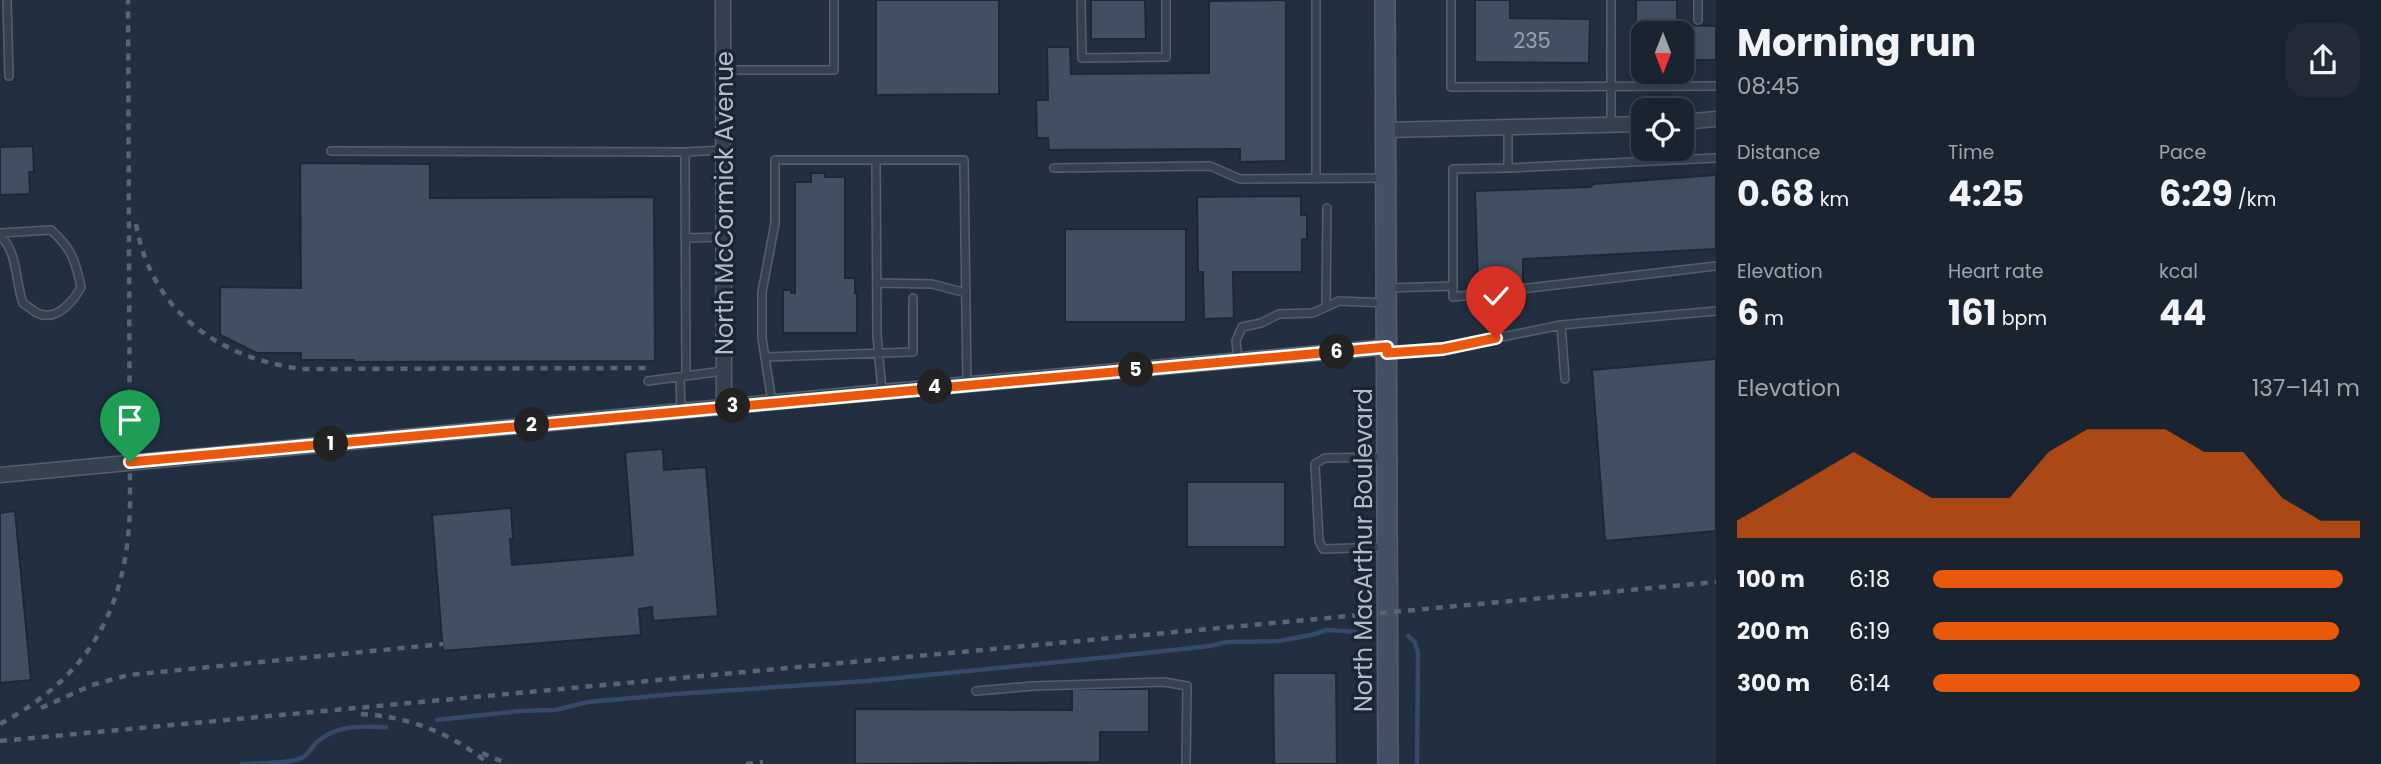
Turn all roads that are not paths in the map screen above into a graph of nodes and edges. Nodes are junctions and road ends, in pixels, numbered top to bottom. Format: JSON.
{"nodes":[{"id":1,"x":8,"y":0,"type":"edge"},
{"id":2,"x":723,"y":0,"type":"edge"},
{"id":3,"x":834,"y":0,"type":"edge"},
{"id":4,"x":1081,"y":0,"type":"edge"},
{"id":5,"x":1166,"y":0,"type":"edge"},
{"id":6,"x":1316,"y":0,"type":"edge"},
{"id":7,"x":1385,"y":0,"type":"edge"},
{"id":8,"x":1451,"y":0,"type":"edge"},
{"id":9,"x":1612,"y":0,"type":"edge"},
{"id":10,"x":1698,"y":0,"type":"edge"},
{"id":11,"x":1698,"y":20,"type":"dead end"},
{"id":12,"x":724,"y":70,"type":"junction"},
{"id":13,"x":9,"y":76,"type":"dead end"},
{"id":14,"x":1611,"y":86,"type":"junction"},
{"id":15,"x":1716,"y":86,"type":"edge"},
{"id":16,"x":1716,"y":119,"type":"edge"},
{"id":17,"x":1694,"y":121,"type":"edge"},
{"id":18,"x":1631,"y":125,"type":"edge"},
{"id":19,"x":1611,"y":127,"type":"junction"},
{"id":20,"x":1507,"y":129,"type":"junction"},
{"id":21,"x":1385,"y":130,"type":"junction"},
{"id":22,"x":724,"y":150,"type":"junction"},
{"id":23,"x":331,"y":151,"type":"dead end"},
{"id":24,"x":685,"y":152,"type":"junction"},
{"id":25,"x":1716,"y":158,"type":"edge"},
{"id":26,"x":876,"y":160,"type":"junction"},
{"id":27,"x":1054,"y":168,"type":"dead end"},
{"id":28,"x":1508,"y":168,"type":"junction"},
{"id":29,"x":1385,"y":178,"type":"junction"},
{"id":30,"x":1317,"y":179,"type":"junction"},
{"id":31,"x":1326,"y":208,"type":"dead end"},
{"id":32,"x":0,"y":235,"type":"edge"},
{"id":33,"x":724,"y":237,"type":"junction"},
{"id":34,"x":685,"y":238,"type":"junction"},
{"id":35,"x":1716,"y":266,"type":"edge"},
{"id":36,"x":877,"y":283,"type":"junction"},
{"id":37,"x":1453,"y":286,"type":"junction"},
{"id":38,"x":966,"y":292,"type":"junction"},
{"id":39,"x":1386,"y":295,"type":"junction"},
{"id":40,"x":912,"y":298,"type":"dead end"},
{"id":41,"x":1326,"y":307,"type":"junction"},
{"id":42,"x":1716,"y":311,"type":"edge"},
{"id":43,"x":1561,"y":325,"type":"junction"},
{"id":44,"x":1387,"y":350,"type":"junction"},
{"id":45,"x":878,"y":355,"type":"junction"},
{"id":46,"x":765,"y":357,"type":"junction"},
{"id":47,"x":1238,"y":361,"type":"junction"},
{"id":48,"x":724,"y":371,"type":"junction"},
{"id":49,"x":683,"y":377,"type":"junction"},
{"id":50,"x":1566,"y":379,"type":"dead end"},
{"id":51,"x":648,"y":381,"type":"dead end"},
{"id":52,"x":967,"y":384,"type":"junction"},
{"id":53,"x":882,"y":392,"type":"junction"},
{"id":54,"x":772,"y":402,"type":"junction"},
{"id":55,"x":724,"y":407,"type":"junction"},
{"id":56,"x":681,"y":411,"type":"junction"},
{"id":57,"x":1387,"y":457,"type":"junction"},
{"id":58,"x":0,"y":475,"type":"edge"},
{"id":59,"x":1387,"y":547,"type":"junction"},
{"id":60,"x":976,"y":691,"type":"dead end"},
{"id":61,"x":1186,"y":764,"type":"edge"},
{"id":62,"x":1388,"y":764,"type":"edge"}],
"edges":[{"from":1,"to":13,"type":"lane"},
{"from":2,"to":12,"type":"street","name":"North McCormick Avenue"},
{"from":3,"to":12,"type":"lane"},
{"from":4,"to":5,"type":"lane"},
{"from":6,"to":30,"type":"lane"},
{"from":7,"to":21,"type":"main road","name":"North MacArthur Boulevard"},
{"from":8,"to":14,"type":"lane"},
{"from":9,"to":14,"type":"lane"},
{"from":10,"to":11,"type":"lane"},
{"from":12,"to":22,"type":"street","name":"North McCormick Avenue"},
{"from":14,"to":15,"type":"lane"},
{"from":14,"to":19,"type":"lane"},
{"from":16,"to":17,"type":"street"},
{"from":18,"to":19,"type":"street"},
{"from":19,"to":20,"type":"street"},
{"from":20,"to":21,"type":"street"},
{"from":20,"to":28,"type":"lane"},
{"from":21,"to":29,"type":"main road","name":"North MacArthur Boulevard"},
{"from":22,"to":24,"type":"lane"},
{"from":22,"to":33,"type":"street","name":"North McCormick Avenue"},
{"from":23,"to":24,"type":"lane"},
{"from":24,"to":34,"type":"lane"},
{"from":25,"to":28,"type":"lane"},
{"from":26,"to":36,"type":"lane"},
{"from":26,"to":38,"type":"lane"},
{"from":26,"to":46,"type":"lane"},
{"from":27,"to":30,"type":"lane"},
{"from":28,"to":37,"type":"lane"},
{"from":29,"to":30,"type":"lane"},
{"from":29,"to":39,"type":"main road","name":"North MacArthur Boulevard"},
{"from":31,"to":41,"type":"lane"},
{"from":32,"to":32,"type":"lane"},
{"from":33,"to":34,"type":"lane"},
{"from":33,"to":48,"type":"street","name":"North McCormick Avenue"},
{"from":34,"to":49,"type":"lane"},
{"from":35,"to":37,"type":"lane"},
{"from":36,"to":38,"type":"lane"},
{"from":36,"to":45,"type":"lane"},
{"from":37,"to":39,"type":"lane"},
{"from":38,"to":52,"type":"lane"},
{"from":39,"to":41,"type":"lane"},
{"from":39,"to":44,"type":"main road","name":"North MacArthur Boulevard"},
{"from":40,"to":45,"type":"lane"},
{"from":41,"to":47,"type":"lane"},
{"from":42,"to":43,"type":"lane"},
{"from":43,"to":44,"type":"lane"},
{"from":43,"to":50,"type":"lane"},
{"from":44,"to":47,"type":"street"},
{"from":44,"to":57,"type":"main road","name":"North MacArthur Boulevard"},
{"from":45,"to":46,"type":"lane"},
{"from":45,"to":53,"type":"lane"},
{"from":46,"to":54,"type":"lane"},
{"from":47,"to":52,"type":"street"},
{"from":48,"to":49,"type":"lane"},
{"from":48,"to":55,"type":"street","name":"North McCormick Avenue"},
{"from":49,"to":51,"type":"lane"},
{"from":49,"to":56,"type":"lane"},
{"from":52,"to":53,"type":"street"},
{"from":53,"to":54,"type":"street"},
{"from":54,"to":55,"type":"street"},
{"from":55,"to":56,"type":"street"},
{"from":56,"to":58,"type":"street"},
{"from":57,"to":59,"type":"main road","name":"North MacArthur Boulevard"},
{"from":57,"to":59,"type":"lane"},
{"from":59,"to":62,"type":"main road","name":"North MacArthur Boulevard"},
{"from":60,"to":61,"type":"lane"}]}
